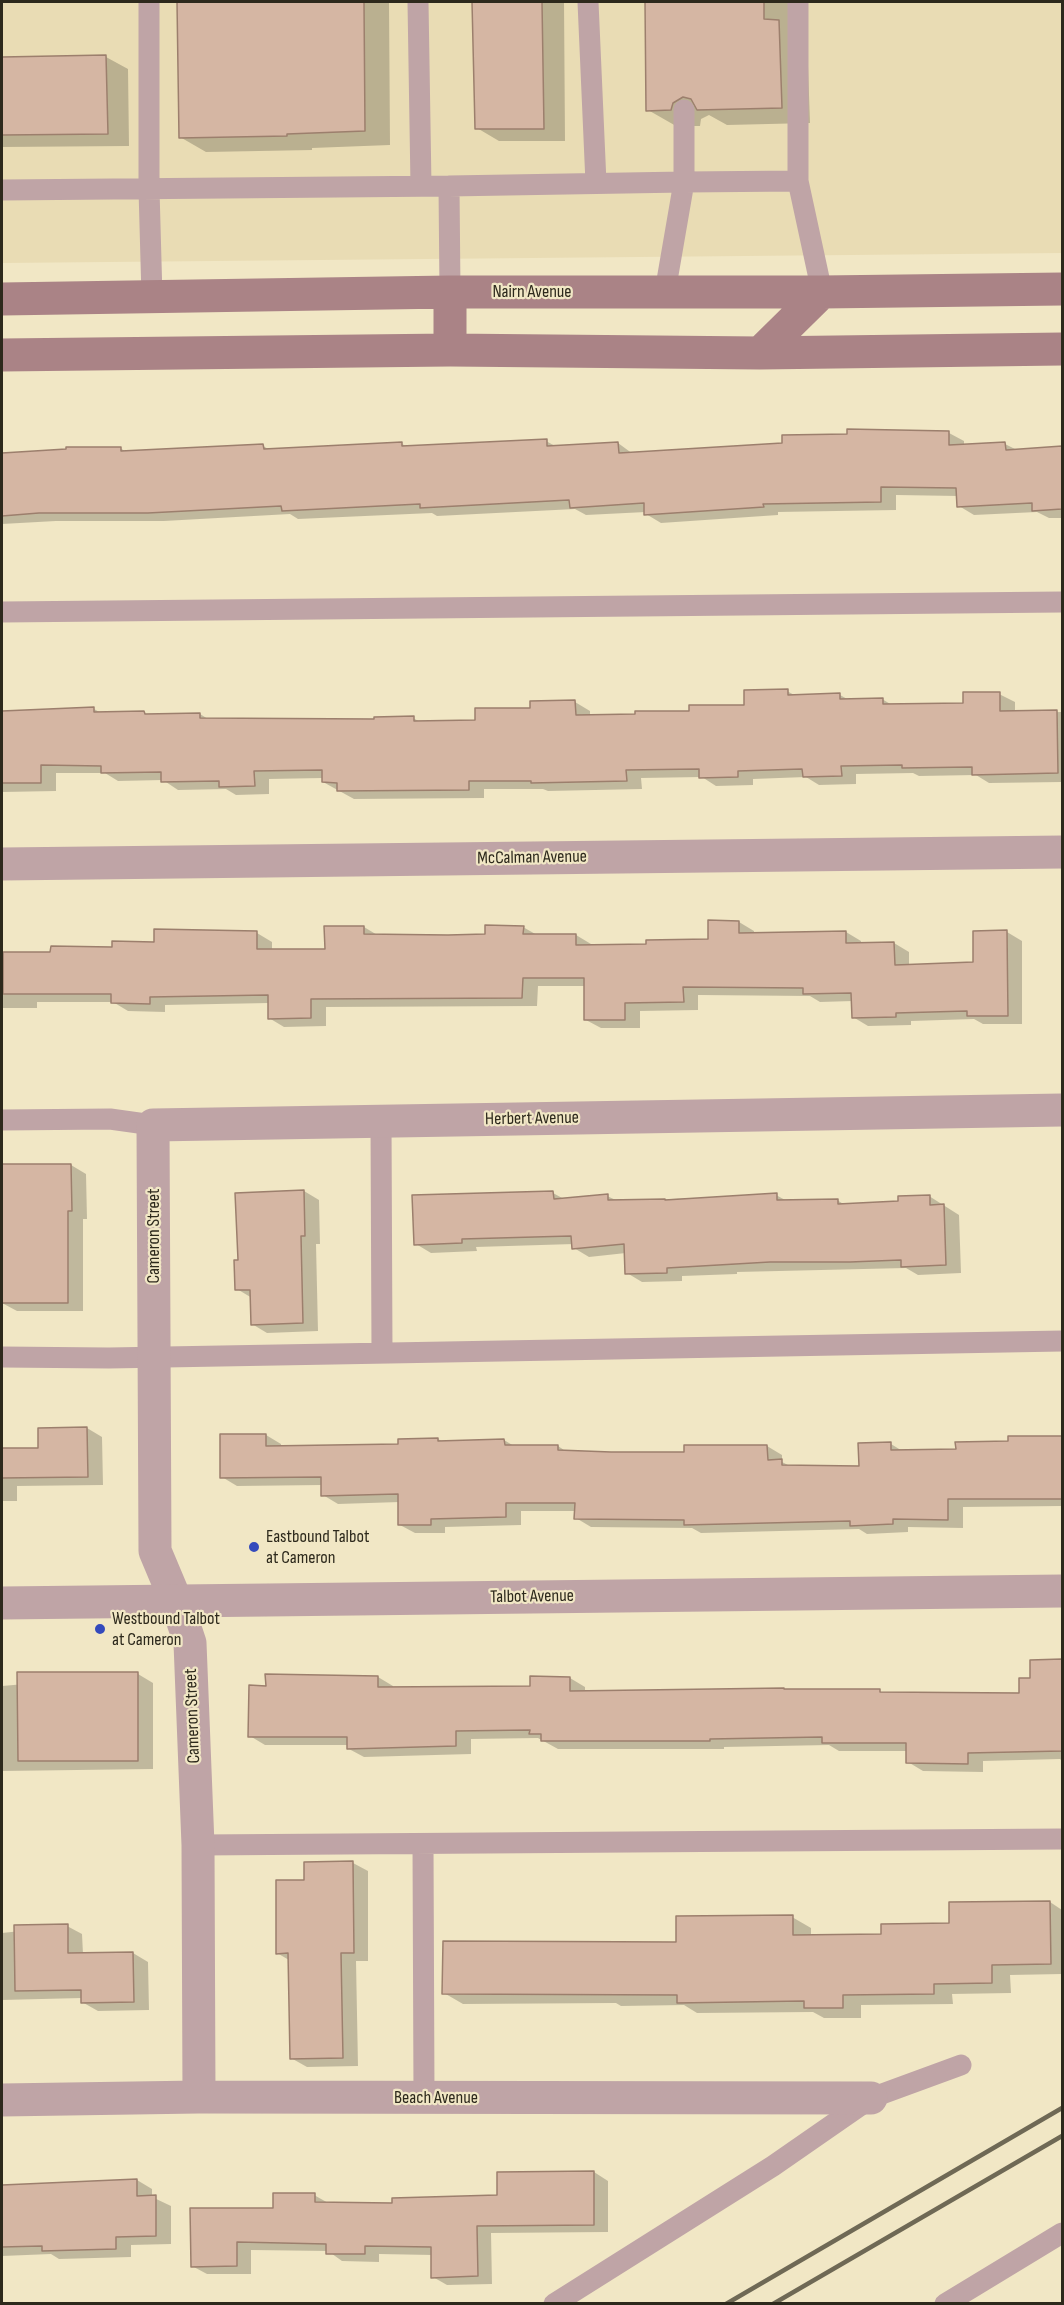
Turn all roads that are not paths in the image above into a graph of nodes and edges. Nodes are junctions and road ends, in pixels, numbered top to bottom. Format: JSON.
{"nodes":[{"id":1,"x":149,"y":2,"type":"edge"},
{"id":2,"x":418,"y":2,"type":"edge"},
{"id":3,"x":588,"y":2,"type":"edge"},
{"id":4,"x":798,"y":2,"type":"edge"},
{"id":5,"x":684,"y":110,"type":"dead end"},
{"id":6,"x":798,"y":181,"type":"junction"},
{"id":7,"x":684,"y":182,"type":"junction"},
{"id":8,"x":596,"y":183,"type":"junction"},
{"id":9,"x":421,"y":186,"type":"junction"},
{"id":10,"x":449,"y":186,"type":"junction"},
{"id":11,"x":149,"y":189,"type":"junction"},
{"id":12,"x":2,"y":190,"type":"edge"},
{"id":13,"x":1062,"y":289,"type":"edge"},
{"id":14,"x":450,"y":292,"type":"junction"},
{"id":15,"x":665,"y":292,"type":"junction"},
{"id":16,"x":822,"y":292,"type":"junction"},
{"id":17,"x":152,"y":297,"type":"junction"},
{"id":18,"x":2,"y":299,"type":"edge"},
{"id":19,"x":1062,"y":349,"type":"edge"},
{"id":20,"x":450,"y":350,"type":"junction"},
{"id":21,"x":760,"y":353,"type":"junction"},
{"id":22,"x":2,"y":355,"type":"edge"},
{"id":23,"x":1062,"y":602,"type":"edge"},
{"id":24,"x":2,"y":612,"type":"edge"},
{"id":25,"x":1062,"y":852,"type":"edge"},
{"id":26,"x":2,"y":864,"type":"edge"},
{"id":27,"x":1062,"y":1110,"type":"edge"},
{"id":28,"x":2,"y":1120,"type":"edge"},
{"id":29,"x":381,"y":1121,"type":"junction"},
{"id":30,"x":153,"y":1125,"type":"junction"},
{"id":31,"x":1062,"y":1341,"type":"edge"},
{"id":32,"x":382,"y":1353,"type":"junction"},
{"id":33,"x":155,"y":1357,"type":"junction"},
{"id":34,"x":2,"y":1358,"type":"edge"},
{"id":35,"x":1062,"y":1591,"type":"edge"},
{"id":36,"x":176,"y":1601,"type":"junction"},
{"id":37,"x":2,"y":1603,"type":"edge"},
{"id":38,"x":1062,"y":1839,"type":"edge"},
{"id":39,"x":423,"y":1844,"type":"junction"},
{"id":40,"x":198,"y":1845,"type":"junction"},
{"id":41,"x":961,"y":2065,"type":"dead end"},
{"id":42,"x":199,"y":2097,"type":"junction"},
{"id":43,"x":424,"y":2098,"type":"junction"},
{"id":44,"x":871,"y":2098,"type":"junction"},
{"id":45,"x":2,"y":2100,"type":"edge"},
{"id":46,"x":1062,"y":2233,"type":"edge"},
{"id":47,"x":554,"y":2304,"type":"edge"},
{"id":48,"x":945,"y":2304,"type":"edge"}],
"edges":[{"from":1,"to":11,"type":"lane"},
{"from":2,"to":9,"type":"lane"},
{"from":3,"to":8,"type":"lane"},
{"from":4,"to":6,"type":"lane"},
{"from":5,"to":7,"type":"lane"},
{"from":6,"to":7,"type":"lane"},
{"from":6,"to":16,"type":"lane"},
{"from":7,"to":8,"type":"lane"},
{"from":7,"to":15,"type":"lane"},
{"from":8,"to":10,"type":"lane"},
{"from":9,"to":10,"type":"lane"},
{"from":9,"to":11,"type":"lane"},
{"from":10,"to":14,"type":"lane"},
{"from":11,"to":12,"type":"lane"},
{"from":11,"to":17,"type":"lane"},
{"from":13,"to":16,"type":"main road","name":"Nairn Avenue"},
{"from":14,"to":15,"type":"main road","name":"Nairn Avenue"},
{"from":14,"to":17,"type":"main road","name":"Nairn Avenue"},
{"from":14,"to":20,"type":"main road"},
{"from":15,"to":16,"type":"main road","name":"Nairn Avenue"},
{"from":16,"to":21,"type":"main road"},
{"from":17,"to":18,"type":"main road","name":"Nairn Avenue"},
{"from":19,"to":21,"type":"main road"},
{"from":20,"to":21,"type":"main road"},
{"from":20,"to":22,"type":"main road"},
{"from":23,"to":24,"type":"lane"},
{"from":25,"to":26,"type":"street","name":"McCalman Avenue"},
{"from":27,"to":29,"type":"street","name":"Herbert Avenue"},
{"from":28,"to":30,"type":"lane","name":"Herbert Avenue"},
{"from":29,"to":30,"type":"street","name":"Herbert Avenue"},
{"from":29,"to":32,"type":"lane"},
{"from":30,"to":33,"type":"street","name":"Cameron Street"},
{"from":31,"to":32,"type":"lane"},
{"from":32,"to":33,"type":"lane"},
{"from":33,"to":34,"type":"lane"},
{"from":33,"to":36,"type":"street","name":"Cameron Street"},
{"from":35,"to":36,"type":"street","name":"Talbot Avenue"},
{"from":36,"to":37,"type":"street","name":"Talbot Avenue"},
{"from":36,"to":40,"type":"street","name":"Cameron Street"},
{"from":38,"to":39,"type":"lane"},
{"from":39,"to":40,"type":"lane"},
{"from":39,"to":43,"type":"lane"},
{"from":40,"to":42,"type":"street","name":"Cameron Street"},
{"from":41,"to":44,"type":"lane"},
{"from":42,"to":43,"type":"street","name":"Beach Avenue"},
{"from":42,"to":45,"type":"street","name":"Beach Avenue"},
{"from":43,"to":44,"type":"street","name":"Beach Avenue"},
{"from":44,"to":47,"type":"lane"},
{"from":46,"to":48,"type":"lane"}]}
